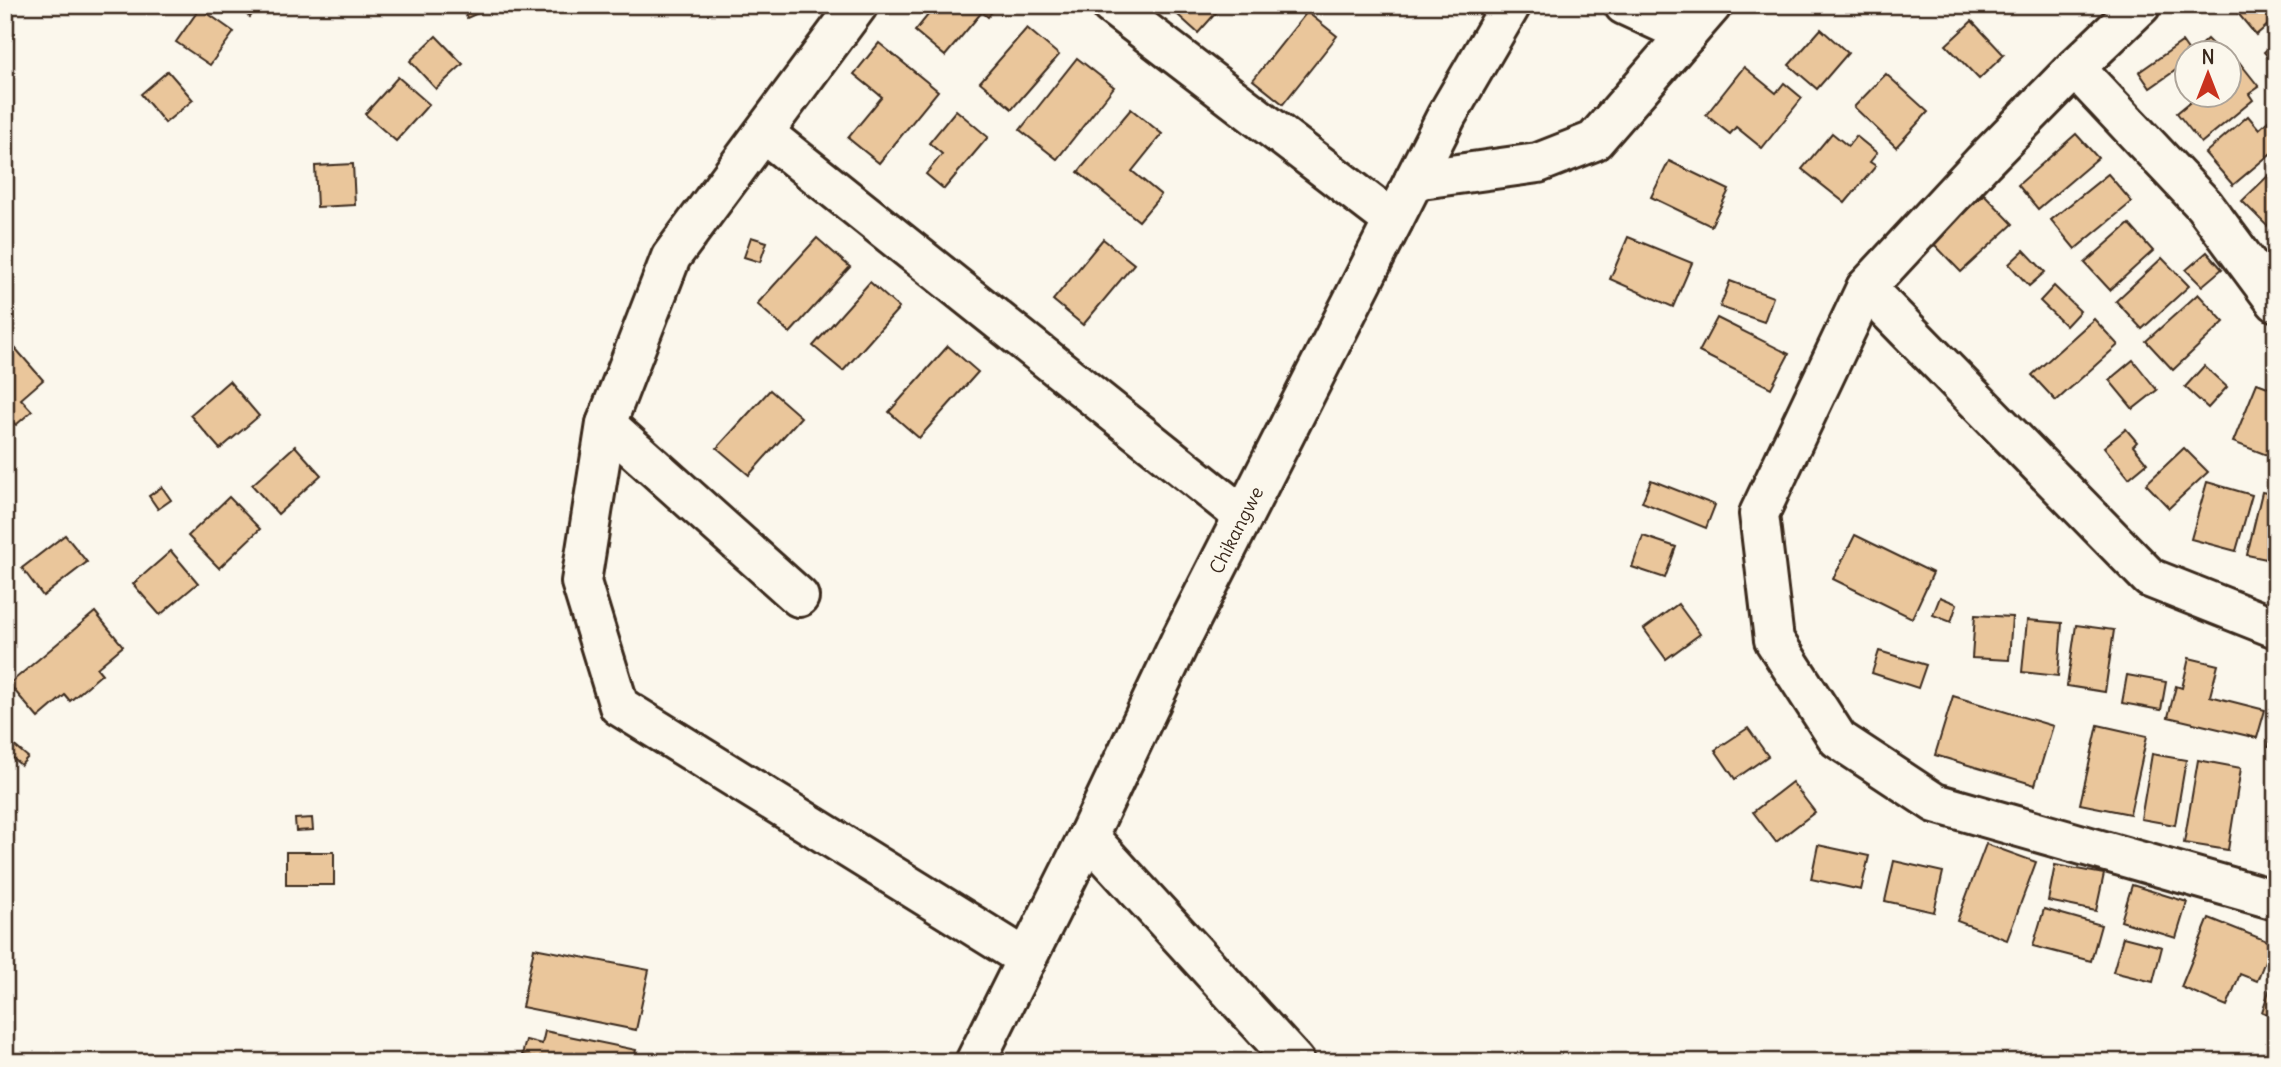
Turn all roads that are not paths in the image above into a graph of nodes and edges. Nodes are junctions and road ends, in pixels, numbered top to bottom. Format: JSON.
{"nodes":[{"id":1,"x":858,"y":5,"type":"edge"},
{"id":2,"x":1111,"y":5,"type":"edge"},
{"id":3,"x":1511,"y":5,"type":"edge"},
{"id":4,"x":1624,"y":5,"type":"edge"},
{"id":5,"x":1713,"y":5,"type":"edge"},
{"id":6,"x":2141,"y":5,"type":"edge"},
{"id":7,"x":1686,"y":34,"type":"junction"},
{"id":8,"x":2075,"y":68,"type":"junction"},
{"id":9,"x":764,"y":133,"type":"junction"},
{"id":10,"x":1414,"y":180,"type":"junction"},
{"id":11,"x":1393,"y":221,"type":"junction"},
{"id":12,"x":1866,"y":288,"type":"junction"},
{"id":13,"x":2276,"y":302,"type":"edge"},
{"id":14,"x":606,"y":424,"type":"junction"},
{"id":15,"x":1243,"y":516,"type":"junction"},
{"id":16,"x":800,"y":597,"type":"dead end"},
{"id":17,"x":2276,"y":628,"type":"edge"},
{"id":18,"x":1088,"y":836,"type":"junction"},
{"id":19,"x":2276,"y":900,"type":"edge"},
{"id":20,"x":1027,"y":958,"type":"junction"},
{"id":21,"x":975,"y":1062,"type":"edge"},
{"id":22,"x":1295,"y":1062,"type":"edge"}],
"edges":[{"from":1,"to":9,"type":"street"},
{"from":2,"to":11,"type":"street"},
{"from":3,"to":10,"type":"street","name":"Chikangwe"},
{"from":4,"to":7,"type":"street"},
{"from":5,"to":7,"type":"street"},
{"from":6,"to":8,"type":"street"},
{"from":7,"to":10,"type":"street"},
{"from":8,"to":12,"type":"street"},
{"from":8,"to":13,"type":"street"},
{"from":9,"to":14,"type":"street"},
{"from":9,"to":15,"type":"street"},
{"from":10,"to":11,"type":"street","name":"Chikangwe"},
{"from":11,"to":15,"type":"street","name":"Chikangwe"},
{"from":12,"to":17,"type":"street"},
{"from":12,"to":19,"type":"street"},
{"from":14,"to":16,"type":"street"},
{"from":14,"to":20,"type":"street"},
{"from":15,"to":18,"type":"street","name":"Chikangwe"},
{"from":18,"to":20,"type":"street","name":"Chikangwe"},
{"from":18,"to":22,"type":"street"},
{"from":20,"to":21,"type":"street","name":"Chikangwe"}]}
